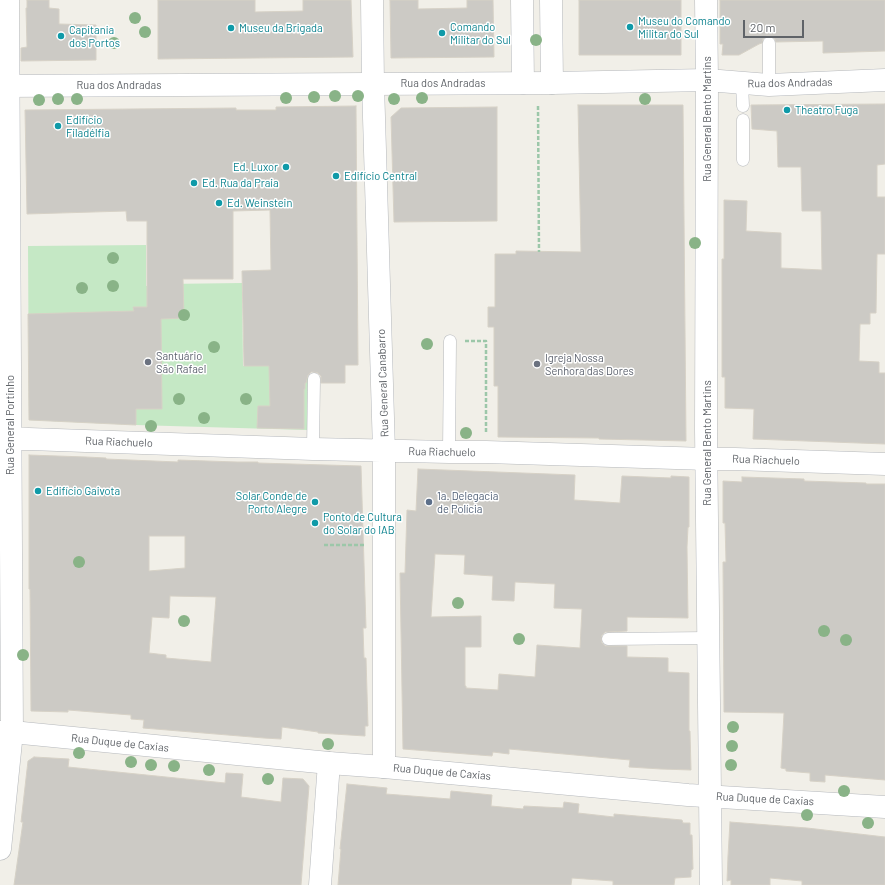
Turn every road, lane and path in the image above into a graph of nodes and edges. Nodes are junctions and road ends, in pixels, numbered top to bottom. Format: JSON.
{"nodes":[{"id":1,"x":8,"y":0,"type":"edge"},
{"id":2,"x":372,"y":0,"type":"edge"},
{"id":3,"x":522,"y":0,"type":"edge"},
{"id":4,"x":551,"y":0,"type":"edge"},
{"id":5,"x":706,"y":0,"type":"edge"},
{"id":6,"x":769,"y":43,"type":"dead end"},
{"id":7,"x":707,"y":80,"type":"junction"},
{"id":8,"x":885,"y":80,"type":"edge"},
{"id":9,"x":523,"y":82,"type":"junction"},
{"id":10,"x":552,"y":83,"type":"junction"},
{"id":11,"x":374,"y":84,"type":"junction"},
{"id":12,"x":742,"y":84,"type":"junction"},
{"id":13,"x":769,"y":85,"type":"junction"},
{"id":14,"x":4,"y":86,"type":"edge"},
{"id":15,"x":538,"y":106,"type":"dead end"},
{"id":16,"x":743,"y":106,"type":"dead end"},
{"id":17,"x":743,"y":120,"type":"dead end"},
{"id":18,"x":743,"y":160,"type":"dead end"},
{"id":19,"x":539,"y":252,"type":"dead end"},
{"id":20,"x":450,"y":341,"type":"dead end"},
{"id":21,"x":486,"y":341,"type":"dead end"},
{"id":22,"x":314,"y":379,"type":"dead end"},
{"id":23,"x":5,"y":438,"type":"edge"},
{"id":24,"x":313,"y":449,"type":"junction"},
{"id":25,"x":384,"y":451,"type":"junction"},
{"id":26,"x":449,"y":452,"type":"junction"},
{"id":27,"x":486,"y":452,"type":"junction"},
{"id":28,"x":707,"y":459,"type":"junction"},
{"id":29,"x":885,"y":464,"type":"edge"},
{"id":30,"x":324,"y":545,"type":"dead end"},
{"id":31,"x":384,"y":545,"type":"junction"},
{"id":32,"x":708,"y":638,"type":"junction"},
{"id":33,"x":608,"y":639,"type":"dead end"},
{"id":34,"x":6,"y":732,"type":"edge"},
{"id":35,"x":329,"y":763,"type":"junction"},
{"id":36,"x":384,"y":767,"type":"junction"},
{"id":37,"x":710,"y":796,"type":"junction"},
{"id":38,"x":885,"y":807,"type":"edge"},
{"id":39,"x":0,"y":849,"type":"edge"},
{"id":40,"x":320,"y":885,"type":"edge"},
{"id":41,"x":712,"y":885,"type":"edge"}],
"edges":[{"from":1,"to":14,"type":"street","name":"Rua General Portinho"},
{"from":2,"to":11,"type":"street","name":"Rua General Canabarro"},
{"from":3,"to":9,"type":"street"},
{"from":4,"to":10,"type":"street"},
{"from":5,"to":7,"type":"street","name":"Rua General Bento Martins"},
{"from":6,"to":13,"type":"lane"},
{"from":7,"to":10,"type":"street","name":"Rua dos Andradas"},
{"from":7,"to":12,"type":"street","name":"Rua dos Andradas"},
{"from":7,"to":28,"type":"street","name":"Rua General Bento Martins"},
{"from":8,"to":13,"type":"street","name":"Rua dos Andradas"},
{"from":9,"to":10,"type":"street","name":"Rua dos Andradas"},
{"from":9,"to":11,"type":"street","name":"Rua dos Andradas"},
{"from":11,"to":14,"type":"street","name":"Rua dos Andradas"},
{"from":11,"to":25,"type":"street","name":"Rua General Canabarro"},
{"from":12,"to":13,"type":"street","name":"Rua dos Andradas"},
{"from":12,"to":16,"type":"lane"},
{"from":14,"to":23,"type":"street","name":"Rua General Portinho"},
{"from":15,"to":19,"type":"path"},
{"from":17,"to":18,"type":"lane"},
{"from":20,"to":26,"type":"lane"},
{"from":21,"to":27,"type":"path"},
{"from":22,"to":24,"type":"lane"},
{"from":23,"to":24,"type":"street","name":"Rua Riachuelo"},
{"from":23,"to":34,"type":"street","name":"Rua General Portinho"},
{"from":24,"to":25,"type":"street","name":"Rua Riachuelo"},
{"from":25,"to":26,"type":"street","name":"Rua Riachuelo"},
{"from":25,"to":31,"type":"street","name":"Rua General Canabarro"},
{"from":26,"to":27,"type":"street","name":"Rua Riachuelo"},
{"from":27,"to":28,"type":"street","name":"Rua Riachuelo"},
{"from":28,"to":29,"type":"street","name":"Rua Riachuelo"},
{"from":28,"to":32,"type":"street","name":"Rua General Bento Martins"},
{"from":30,"to":31,"type":"path"},
{"from":31,"to":36,"type":"street","name":"Rua General Canabarro"},
{"from":32,"to":33,"type":"lane"},
{"from":32,"to":37,"type":"street","name":"Rua General Bento Martins"},
{"from":34,"to":35,"type":"street","name":"Rua Duque de Caxias"},
{"from":34,"to":39,"type":"street","name":"Rua General Portinho"},
{"from":35,"to":36,"type":"street","name":"Rua Duque de Caxias"},
{"from":35,"to":40,"type":"street"},
{"from":36,"to":37,"type":"street","name":"Rua Duque de Caxias"},
{"from":37,"to":38,"type":"street","name":"Rua Duque de Caxias"},
{"from":37,"to":41,"type":"street","name":"Rua General Bento Martins"}]}
